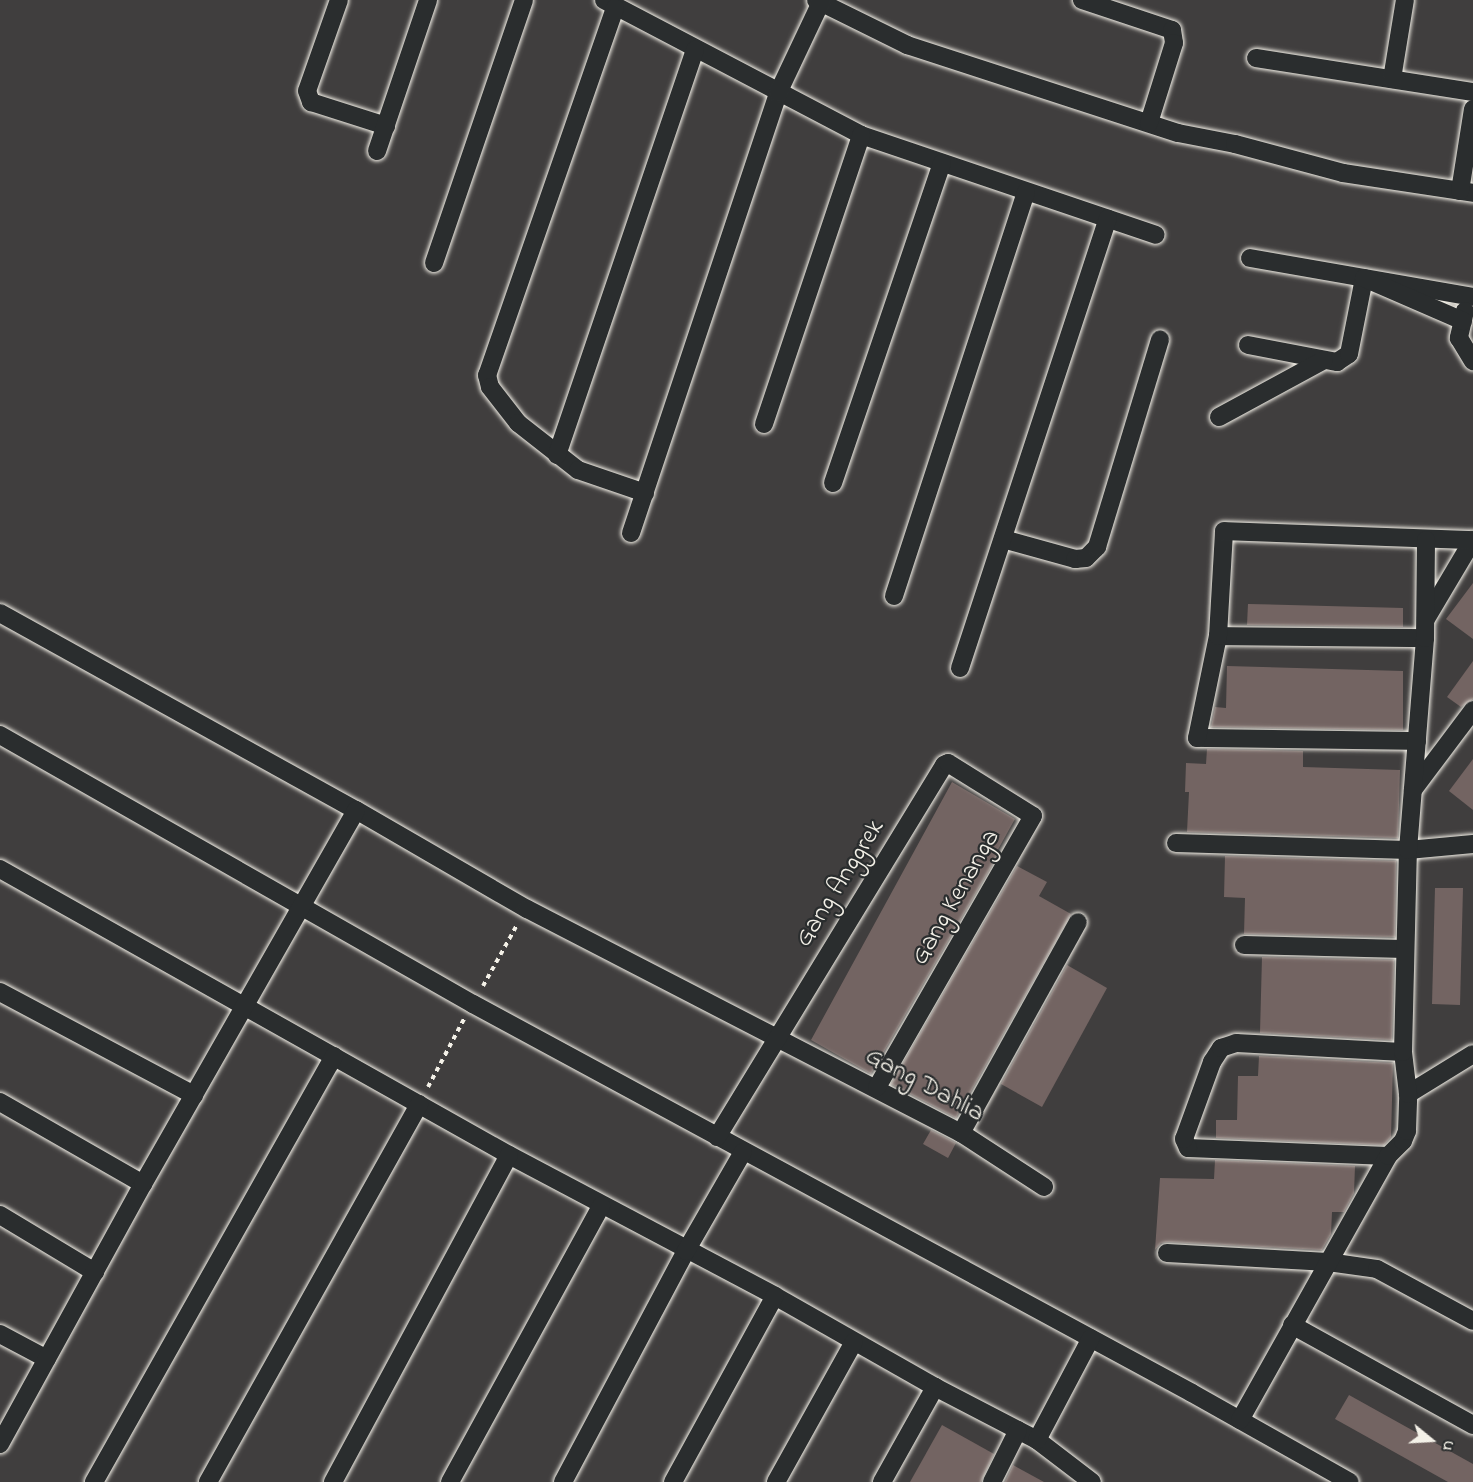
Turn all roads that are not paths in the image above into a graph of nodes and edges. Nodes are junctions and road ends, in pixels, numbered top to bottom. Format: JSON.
{"nodes":[{"id":1,"x":339,"y":0,"type":"edge"},
{"id":2,"x":428,"y":0,"type":"edge"},
{"id":3,"x":524,"y":0,"type":"edge"},
{"id":4,"x":1082,"y":0,"type":"edge"},
{"id":5,"x":1405,"y":0,"type":"edge"},
{"id":6,"x":819,"y":1,"type":"edge"},
{"id":7,"x":609,"y":4,"type":"edge"},
{"id":8,"x":695,"y":50,"type":"junction"},
{"id":9,"x":1256,"y":58,"type":"dead end"},
{"id":10,"x":1392,"y":79,"type":"junction"},
{"id":11,"x":1473,"y":92,"type":"edge"},
{"id":12,"x":778,"y":93,"type":"junction"},
{"id":13,"x":1473,"y":109,"type":"edge"},
{"id":14,"x":1149,"y":123,"type":"junction"},
{"id":15,"x":386,"y":126,"type":"junction"},
{"id":16,"x":861,"y":135,"type":"junction"},
{"id":17,"x":377,"y":151,"type":"dead end"},
{"id":18,"x":942,"y":163,"type":"junction"},
{"id":19,"x":1026,"y":192,"type":"junction"},
{"id":20,"x":1466,"y":192,"type":"edge"},
{"id":21,"x":1108,"y":219,"type":"junction"},
{"id":22,"x":1156,"y":235,"type":"dead end"},
{"id":23,"x":1250,"y":258,"type":"dead end"},
{"id":24,"x":434,"y":263,"type":"dead end"},
{"id":25,"x":1364,"y":278,"type":"junction"},
{"id":26,"x":1471,"y":297,"type":"edge"},
{"id":27,"x":1463,"y":321,"type":"junction"},
{"id":28,"x":1160,"y":339,"type":"dead end"},
{"id":29,"x":1248,"y":345,"type":"dead end"},
{"id":30,"x":1324,"y":360,"type":"junction"},
{"id":31,"x":1473,"y":362,"type":"edge"},
{"id":32,"x":1219,"y":417,"type":"dead end"},
{"id":33,"x":764,"y":424,"type":"dead end"},
{"id":34,"x":557,"y":455,"type":"junction"},
{"id":35,"x":833,"y":483,"type":"dead end"},
{"id":36,"x":645,"y":493,"type":"junction"},
{"id":37,"x":631,"y":534,"type":"dead end"},
{"id":38,"x":1003,"y":539,"type":"junction"},
{"id":39,"x":1426,"y":540,"type":"junction"},
{"id":40,"x":894,"y":596,"type":"dead end"},
{"id":41,"x":0,"y":613,"type":"edge"},
{"id":42,"x":1425,"y":629,"type":"junction"},
{"id":43,"x":1218,"y":636,"type":"junction"},
{"id":44,"x":960,"y":668,"type":"dead end"},
{"id":45,"x":1473,"y":710,"type":"edge"},
{"id":46,"x":0,"y":735,"type":"edge"},
{"id":47,"x":1418,"y":741,"type":"junction"},
{"id":48,"x":954,"y":766,"type":"joint"},
{"id":49,"x":1412,"y":791,"type":"junction"},
{"id":50,"x":356,"y":810,"type":"junction"},
{"id":51,"x":1176,"y":843,"type":"dead end"},
{"id":52,"x":1473,"y":844,"type":"edge"},
{"id":53,"x":1408,"y":849,"type":"junction"},
{"id":54,"x":0,"y":869,"type":"edge"},
{"id":55,"x":301,"y":906,"type":"junction"},
{"id":56,"x":1078,"y":922,"type":"dead end"},
{"id":57,"x":1244,"y":945,"type":"dead end"},
{"id":58,"x":1405,"y":949,"type":"junction"},
{"id":59,"x":0,"y":992,"type":"edge"},
{"id":60,"x":246,"y":1005,"type":"junction"},
{"id":61,"x":776,"y":1038,"type":"junction"},
{"id":62,"x":1402,"y":1052,"type":"junction"},
{"id":63,"x":1473,"y":1054,"type":"edge"},
{"id":64,"x":334,"y":1056,"type":"junction"},
{"id":65,"x":877,"y":1087,"type":"junction"},
{"id":66,"x":1408,"y":1094,"type":"junction"},
{"id":67,"x":194,"y":1095,"type":"junction"},
{"id":68,"x":0,"y":1102,"type":"edge"},
{"id":69,"x":419,"y":1104,"type":"junction"},
{"id":70,"x":961,"y":1133,"type":"junction"},
{"id":71,"x":717,"y":1137,"type":"junction"},
{"id":72,"x":743,"y":1152,"type":"junction"},
{"id":73,"x":509,"y":1155,"type":"junction"},
{"id":74,"x":1388,"y":1156,"type":"junction"},
{"id":75,"x":143,"y":1184,"type":"junction"},
{"id":76,"x":1044,"y":1187,"type":"dead end"},
{"id":77,"x":601,"y":1206,"type":"junction"},
{"id":78,"x":0,"y":1215,"type":"edge"},
{"id":79,"x":686,"y":1251,"type":"junction"},
{"id":80,"x":1167,"y":1252,"type":"dead end"},
{"id":81,"x":1328,"y":1262,"type":"junction"},
{"id":82,"x":95,"y":1272,"type":"junction"},
{"id":83,"x":776,"y":1296,"type":"junction"},
{"id":84,"x":1473,"y":1321,"type":"edge"},
{"id":85,"x":1292,"y":1325,"type":"junction"},
{"id":86,"x":0,"y":1334,"type":"edge"},
{"id":87,"x":1091,"y":1338,"type":"junction"},
{"id":88,"x":854,"y":1342,"type":"junction"},
{"id":89,"x":47,"y":1359,"type":"junction"},
{"id":90,"x":935,"y":1387,"type":"junction"},
{"id":91,"x":1240,"y":1420,"type":"junction"},
{"id":92,"x":1473,"y":1425,"type":"edge"},
{"id":93,"x":1018,"y":1430,"type":"junction"},
{"id":94,"x":1037,"y":1440,"type":"junction"},
{"id":95,"x":0,"y":1444,"type":"edge"},
{"id":96,"x":94,"y":1482,"type":"edge"},
{"id":97,"x":208,"y":1482,"type":"edge"},
{"id":98,"x":333,"y":1482,"type":"edge"},
{"id":99,"x":450,"y":1482,"type":"edge"},
{"id":100,"x":563,"y":1482,"type":"edge"},
{"id":101,"x":673,"y":1482,"type":"edge"},
{"id":102,"x":776,"y":1482,"type":"edge"},
{"id":103,"x":882,"y":1482,"type":"edge"},
{"id":104,"x":992,"y":1482,"type":"edge"},
{"id":105,"x":1092,"y":1482,"type":"edge"},
{"id":106,"x":1350,"y":1482,"type":"edge"}],
"edges":[{"from":1,"to":15,"type":"street"},
{"from":2,"to":15,"type":"street"},
{"from":3,"to":24,"type":"street"},
{"from":4,"to":14,"type":"street"},
{"from":5,"to":10,"type":"street"},
{"from":6,"to":12,"type":"street"},
{"from":6,"to":14,"type":"street"},
{"from":7,"to":8,"type":"street"},
{"from":7,"to":34,"type":"street"},
{"from":8,"to":12,"type":"street"},
{"from":8,"to":34,"type":"street"},
{"from":9,"to":10,"type":"street"},
{"from":10,"to":11,"type":"street"},
{"from":12,"to":16,"type":"street"},
{"from":12,"to":36,"type":"street"},
{"from":13,"to":20,"type":"street"},
{"from":14,"to":20,"type":"street"},
{"from":15,"to":17,"type":"street"},
{"from":16,"to":18,"type":"street"},
{"from":16,"to":33,"type":"street"},
{"from":18,"to":19,"type":"street"},
{"from":18,"to":35,"type":"street"},
{"from":19,"to":21,"type":"street"},
{"from":19,"to":40,"type":"street"},
{"from":21,"to":22,"type":"street"},
{"from":21,"to":38,"type":"street"},
{"from":23,"to":25,"type":"street"},
{"from":25,"to":26,"type":"street"},
{"from":25,"to":27,"type":"street"},
{"from":25,"to":30,"type":"street"},
{"from":26,"to":27,"type":"street"},
{"from":27,"to":31,"type":"street"},
{"from":28,"to":38,"type":"street"},
{"from":29,"to":30,"type":"street"},
{"from":30,"to":32,"type":"street"},
{"from":34,"to":36,"type":"street"},
{"from":36,"to":37,"type":"street"},
{"from":38,"to":44,"type":"street"},
{"from":39,"to":42,"type":"street"},
{"from":39,"to":42,"type":"street"},
{"from":39,"to":43,"type":"street"},
{"from":41,"to":50,"type":"street","name":"Gang Dahlia"},
{"from":42,"to":43,"type":"street"},
{"from":42,"to":47,"type":"street"},
{"from":43,"to":47,"type":"street"},
{"from":45,"to":49,"type":"street"},
{"from":46,"to":55,"type":"street"},
{"from":47,"to":49,"type":"street"},
{"from":48,"to":61,"type":"street","name":"Gang Anggrek"},
{"from":48,"to":65,"type":"street","name":"Gang Kenanga"},
{"from":49,"to":53,"type":"street"},
{"from":50,"to":55,"type":"street"},
{"from":50,"to":61,"type":"street","name":"Gang Dahlia"},
{"from":51,"to":53,"type":"street"},
{"from":52,"to":53,"type":"street"},
{"from":53,"to":58,"type":"street"},
{"from":54,"to":60,"type":"street"},
{"from":55,"to":60,"type":"street"},
{"from":55,"to":71,"type":"street"},
{"from":56,"to":70,"type":"street"},
{"from":57,"to":58,"type":"street"},
{"from":58,"to":62,"type":"street"},
{"from":59,"to":67,"type":"street"},
{"from":60,"to":64,"type":"street"},
{"from":60,"to":67,"type":"street"},
{"from":61,"to":65,"type":"street","name":"Gang Dahlia"},
{"from":61,"to":71,"type":"street"},
{"from":62,"to":66,"type":"street"},
{"from":62,"to":74,"type":"street"},
{"from":63,"to":66,"type":"street"},
{"from":64,"to":69,"type":"street"},
{"from":64,"to":96,"type":"street"},
{"from":65,"to":70,"type":"street","name":"Gang Dahlia"},
{"from":66,"to":74,"type":"street"},
{"from":67,"to":75,"type":"street"},
{"from":68,"to":75,"type":"street"},
{"from":69,"to":73,"type":"street"},
{"from":69,"to":97,"type":"street"},
{"from":70,"to":76,"type":"street","name":"Gang Dahlia"},
{"from":71,"to":72,"type":"street"},
{"from":72,"to":79,"type":"street"},
{"from":72,"to":87,"type":"street"},
{"from":73,"to":77,"type":"street"},
{"from":73,"to":98,"type":"street"},
{"from":74,"to":81,"type":"street"},
{"from":75,"to":82,"type":"street"},
{"from":77,"to":79,"type":"street"},
{"from":77,"to":99,"type":"street"},
{"from":78,"to":82,"type":"street"},
{"from":79,"to":83,"type":"street"},
{"from":79,"to":100,"type":"street"},
{"from":80,"to":81,"type":"street"},
{"from":81,"to":84,"type":"street"},
{"from":81,"to":85,"type":"street"},
{"from":82,"to":89,"type":"street"},
{"from":83,"to":88,"type":"street"},
{"from":83,"to":101,"type":"street"},
{"from":85,"to":91,"type":"street"},
{"from":85,"to":92,"type":"street"},
{"from":86,"to":89,"type":"street"},
{"from":87,"to":91,"type":"street"},
{"from":87,"to":94,"type":"street"},
{"from":88,"to":90,"type":"street"},
{"from":88,"to":102,"type":"street"},
{"from":89,"to":95,"type":"street"},
{"from":90,"to":93,"type":"street"},
{"from":90,"to":103,"type":"street"},
{"from":91,"to":106,"type":"street"},
{"from":93,"to":94,"type":"street"},
{"from":93,"to":104,"type":"street"},
{"from":94,"to":105,"type":"street"}]}
